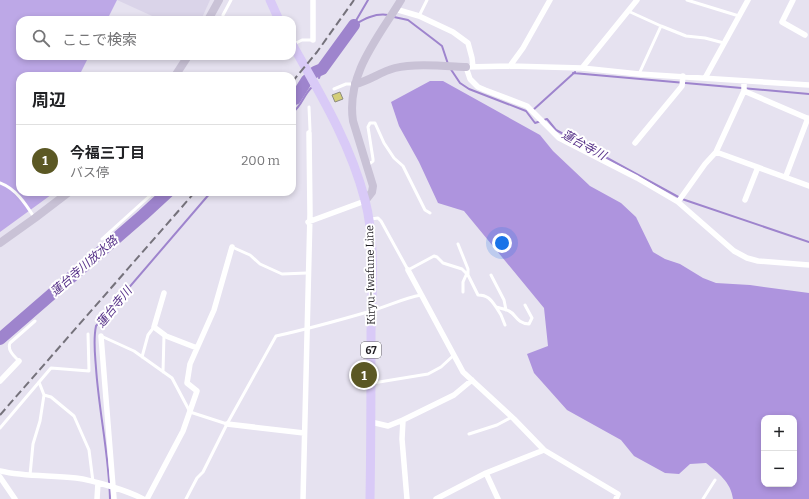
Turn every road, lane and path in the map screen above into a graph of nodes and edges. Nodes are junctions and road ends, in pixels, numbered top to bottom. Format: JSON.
{"nodes":[{"id":1,"x":219,"y":0,"type":"edge"},
{"id":2,"x":231,"y":0,"type":"edge"},
{"id":3,"x":270,"y":0,"type":"edge"},
{"id":4,"x":314,"y":0,"type":"edge"},
{"id":5,"x":401,"y":0,"type":"edge"},
{"id":6,"x":427,"y":0,"type":"edge"},
{"id":7,"x":550,"y":0,"type":"edge"},
{"id":8,"x":637,"y":0,"type":"edge"},
{"id":9,"x":687,"y":0,"type":"edge"},
{"id":10,"x":748,"y":0,"type":"edge"},
{"id":11,"x":793,"y":0,"type":"edge"},
{"id":12,"x":394,"y":11,"type":"junction"},
{"id":13,"x":628,"y":11,"type":"junction"},
{"id":14,"x":210,"y":16,"type":"edge"},
{"id":15,"x":223,"y":16,"type":"edge"},
{"id":16,"x":277,"y":16,"type":"edge"},
{"id":17,"x":419,"y":16,"type":"junction"},
{"id":18,"x":739,"y":16,"type":"junction"},
{"id":19,"x":660,"y":26,"type":"junction"},
{"id":20,"x":805,"y":35,"type":"dead end"},
{"id":21,"x":313,"y":40,"type":"joint"},
{"id":22,"x":724,"y":43,"type":"junction"},
{"id":23,"x":296,"y":45,"type":"edge"},
{"id":24,"x":296,"y":52,"type":"edge"},
{"id":25,"x":185,"y":60,"type":"edge"},
{"id":26,"x":510,"y":66,"type":"junction"},
{"id":27,"x":469,"y":67,"type":"junction"},
{"id":28,"x":582,"y":68,"type":"junction"},
{"id":29,"x":178,"y":72,"type":"edge"},
{"id":30,"x":639,"y":74,"type":"junction"},
{"id":31,"x":683,"y":76,"type":"junction"},
{"id":32,"x":704,"y":78,"type":"junction"},
{"id":33,"x":744,"y":81,"type":"junction"},
{"id":34,"x":355,"y":84,"type":"junction"},
{"id":35,"x":809,"y":84,"type":"edge"},
{"id":36,"x":334,"y":89,"type":"dead end"},
{"id":37,"x":744,"y":91,"type":"junction"},
{"id":38,"x":309,"y":106,"type":"dead end"},
{"id":39,"x":809,"y":118,"type":"edge"},
{"id":40,"x":309,"y":134,"type":"joint"},
{"id":41,"x":635,"y":143,"type":"dead end"},
{"id":42,"x":716,"y":152,"type":"junction"},
{"id":43,"x":368,"y":165,"type":"junction"},
{"id":44,"x":758,"y":167,"type":"junction"},
{"id":45,"x":786,"y":176,"type":"junction"},
{"id":46,"x":0,"y":183,"type":"edge"},
{"id":47,"x":809,"y":186,"type":"edge"},
{"id":48,"x":16,"y":193,"type":"edge"},
{"id":49,"x":19,"y":196,"type":"edge"},
{"id":50,"x":64,"y":196,"type":"edge"},
{"id":51,"x":150,"y":196,"type":"edge"},
{"id":52,"x":745,"y":200,"type":"dead end"},
{"id":53,"x":365,"y":201,"type":"junction"},
{"id":54,"x":678,"y":202,"type":"junction"},
{"id":55,"x":430,"y":213,"type":"dead end"},
{"id":56,"x":35,"y":218,"type":"junction"},
{"id":57,"x":369,"y":219,"type":"junction"},
{"id":58,"x":308,"y":222,"type":"junction"},
{"id":59,"x":102,"y":239,"type":"dead end"},
{"id":60,"x":0,"y":243,"type":"edge"},
{"id":61,"x":458,"y":244,"type":"dead end"},
{"id":62,"x":232,"y":247,"type":"joint"},
{"id":63,"x":809,"y":265,"type":"edge"},
{"id":64,"x":408,"y":270,"type":"junction"},
{"id":65,"x":307,"y":273,"type":"junction"},
{"id":66,"x":468,"y":274,"type":"junction"},
{"id":67,"x":491,"y":275,"type":"dead end"},
{"id":68,"x":463,"y":292,"type":"dead end"},
{"id":69,"x":164,"y":293,"type":"dead end"},
{"id":70,"x":421,"y":295,"type":"junction"},
{"id":71,"x":525,"y":305,"type":"dead end"},
{"id":72,"x":496,"y":307,"type":"junction"},
{"id":73,"x":506,"y":310,"type":"junction"},
{"id":74,"x":372,"y":311,"type":"junction"},
{"id":75,"x":35,"y":321,"type":"dead end"},
{"id":76,"x":505,"y":325,"type":"dead end"},
{"id":77,"x":154,"y":327,"type":"junction"},
{"id":78,"x":306,"y":330,"type":"junction"},
{"id":79,"x":88,"y":334,"type":"dead end"},
{"id":80,"x":164,"y":335,"type":"junction"},
{"id":81,"x":101,"y":336,"type":"joint"},
{"id":82,"x":197,"y":348,"type":"junction"},
{"id":83,"x":454,"y":355,"type":"junction"},
{"id":84,"x":142,"y":357,"type":"junction"},
{"id":85,"x":19,"y":361,"type":"joint"},
{"id":86,"x":163,"y":372,"type":"junction"},
{"id":87,"x":472,"y":380,"type":"junction"},
{"id":88,"x":0,"y":381,"type":"edge"},
{"id":89,"x":39,"y":382,"type":"junction"},
{"id":90,"x":371,"y":383,"type":"junction"},
{"id":91,"x":44,"y":395,"type":"junction"},
{"id":92,"x":190,"y":412,"type":"junction"},
{"id":93,"x":512,"y":417,"type":"junction"},
{"id":94,"x":403,"y":420,"type":"junction"},
{"id":95,"x":371,"y":422,"type":"junction"},
{"id":96,"x":227,"y":424,"type":"junction"},
{"id":97,"x":0,"y":428,"type":"edge"},
{"id":98,"x":304,"y":433,"type":"junction"},
{"id":99,"x":469,"y":434,"type":"dead end"},
{"id":100,"x":544,"y":450,"type":"junction"},
{"id":101,"x":0,"y":471,"type":"edge"},
{"id":102,"x":486,"y":473,"type":"junction"},
{"id":103,"x":30,"y":476,"type":"junction"},
{"id":104,"x":0,"y":477,"type":"edge"},
{"id":105,"x":715,"y":480,"type":"dead end"},
{"id":106,"x":96,"y":483,"type":"junction"},
{"id":107,"x":114,"y":488,"type":"junction"},
{"id":108,"x":16,"y":499,"type":"edge"},
{"id":109,"x":97,"y":499,"type":"edge"},
{"id":110,"x":114,"y":499,"type":"edge"},
{"id":111,"x":143,"y":499,"type":"edge"},
{"id":112,"x":147,"y":499,"type":"edge"},
{"id":113,"x":186,"y":499,"type":"edge"},
{"id":114,"x":303,"y":499,"type":"edge"},
{"id":115,"x":370,"y":499,"type":"edge"},
{"id":116,"x":407,"y":499,"type":"edge"},
{"id":117,"x":436,"y":499,"type":"edge"},
{"id":118,"x":498,"y":499,"type":"edge"},
{"id":119,"x":616,"y":499,"type":"edge"},
{"id":120,"x":702,"y":499,"type":"edge"}],
"edges":[{"from":1,"to":14,"type":"street"},
{"from":2,"to":15,"type":"lane"},
{"from":3,"to":16,"type":"main road"},
{"from":4,"to":21,"type":"street"},
{"from":5,"to":12,"type":"street"},
{"from":6,"to":17,"type":"lane"},
{"from":7,"to":26,"type":"street"},
{"from":8,"to":13,"type":"street"},
{"from":9,"to":18,"type":"lane"},
{"from":10,"to":18,"type":"street"},
{"from":11,"to":20,"type":"street"},
{"from":12,"to":17,"type":"street"},
{"from":12,"to":34,"type":"street"},
{"from":13,"to":19,"type":"lane"},
{"from":13,"to":28,"type":"street"},
{"from":17,"to":27,"type":"street"},
{"from":18,"to":22,"type":"street"},
{"from":19,"to":22,"type":"lane"},
{"from":19,"to":30,"type":"lane"},
{"from":21,"to":23,"type":"lane"},
{"from":22,"to":32,"type":"street"},
{"from":24,"to":53,"type":"main road","name":"Kiryu-Iwafune Line","number":"67"},
{"from":25,"to":29,"type":"street"},
{"from":26,"to":27,"type":"street"},
{"from":26,"to":28,"type":"street"},
{"from":27,"to":34,"type":"street"},
{"from":27,"to":54,"type":"street"},
{"from":28,"to":30,"type":"street"},
{"from":30,"to":31,"type":"street"},
{"from":31,"to":32,"type":"street"},
{"from":31,"to":41,"type":"street"},
{"from":32,"to":33,"type":"street"},
{"from":33,"to":35,"type":"street"},
{"from":33,"to":37,"type":"street"},
{"from":34,"to":36,"type":"lane"},
{"from":34,"to":43,"type":"street"},
{"from":37,"to":39,"type":"street"},
{"from":37,"to":42,"type":"street"},
{"from":38,"to":40,"type":"lane"},
{"from":39,"to":45,"type":"street"},
{"from":40,"to":58,"type":"street"},
{"from":42,"to":44,"type":"street"},
{"from":42,"to":54,"type":"street"},
{"from":43,"to":53,"type":"street"},
{"from":43,"to":55,"type":"lane"},
{"from":44,"to":45,"type":"street"},
{"from":44,"to":52,"type":"street"},
{"from":45,"to":47,"type":"street"},
{"from":46,"to":48,"type":"lane"},
{"from":49,"to":56,"type":"lane"},
{"from":50,"to":56,"type":"street"},
{"from":51,"to":59,"type":"lane"},
{"from":53,"to":57,"type":"main road","name":"Kiryu-Iwafune Line","number":"67"},
{"from":53,"to":58,"type":"street"},
{"from":54,"to":63,"type":"street"},
{"from":56,"to":60,"type":"street"},
{"from":57,"to":64,"type":"lane"},
{"from":57,"to":74,"type":"main road","name":"Kiryu-Iwafune Line","number":"67"},
{"from":58,"to":65,"type":"street"},
{"from":61,"to":66,"type":"lane"},
{"from":62,"to":65,"type":"lane"},
{"from":62,"to":82,"type":"street"},
{"from":64,"to":66,"type":"lane"},
{"from":64,"to":70,"type":"street"},
{"from":65,"to":78,"type":"street"},
{"from":66,"to":68,"type":"lane"},
{"from":66,"to":72,"type":"lane"},
{"from":67,"to":73,"type":"lane"},
{"from":69,"to":77,"type":"street"},
{"from":70,"to":74,"type":"lane"},
{"from":70,"to":83,"type":"street"},
{"from":71,"to":73,"type":"lane"},
{"from":72,"to":73,"type":"lane"},
{"from":72,"to":76,"type":"lane"},
{"from":74,"to":78,"type":"lane"},
{"from":74,"to":90,"type":"main road","name":"Kiryu-Iwafune Line","number":"67"},
{"from":75,"to":85,"type":"lane"},
{"from":77,"to":80,"type":"street"},
{"from":77,"to":84,"type":"lane"},
{"from":78,"to":96,"type":"lane"},
{"from":78,"to":98,"type":"street"},
{"from":79,"to":89,"type":"lane"},
{"from":80,"to":82,"type":"street"},
{"from":80,"to":86,"type":"lane"},
{"from":81,"to":84,"type":"lane"},
{"from":81,"to":107,"type":"street"},
{"from":82,"to":92,"type":"street"},
{"from":83,"to":87,"type":"street"},
{"from":83,"to":90,"type":"lane"},
{"from":84,"to":86,"type":"lane"},
{"from":85,"to":88,"type":"street"},
{"from":86,"to":92,"type":"lane"},
{"from":87,"to":93,"type":"street"},
{"from":87,"to":94,"type":"street"},
{"from":89,"to":91,"type":"lane"},
{"from":89,"to":97,"type":"lane"},
{"from":90,"to":95,"type":"main road","name":"Kiryu-Iwafune Line","number":"67"},
{"from":91,"to":103,"type":"lane"},
{"from":91,"to":106,"type":"lane"},
{"from":92,"to":96,"type":"lane"},
{"from":92,"to":112,"type":"street"},
{"from":93,"to":99,"type":"lane"},
{"from":93,"to":100,"type":"street"},
{"from":94,"to":95,"type":"street"},
{"from":94,"to":116,"type":"street"},
{"from":95,"to":115,"type":"main road","name":"Kiryu-Iwafune Line","number":"67"},
{"from":96,"to":98,"type":"street"},
{"from":96,"to":113,"type":"lane"},
{"from":98,"to":114,"type":"street"},
{"from":100,"to":102,"type":"street"},
{"from":100,"to":119,"type":"street"},
{"from":101,"to":103,"type":"street"},
{"from":102,"to":117,"type":"street"},
{"from":102,"to":118,"type":"street"},
{"from":103,"to":106,"type":"street"},
{"from":104,"to":108,"type":"street"},
{"from":105,"to":120,"type":"lane"},
{"from":106,"to":107,"type":"street"},
{"from":106,"to":109,"type":"street"},
{"from":107,"to":110,"type":"street"},
{"from":107,"to":111,"type":"street"}]}
